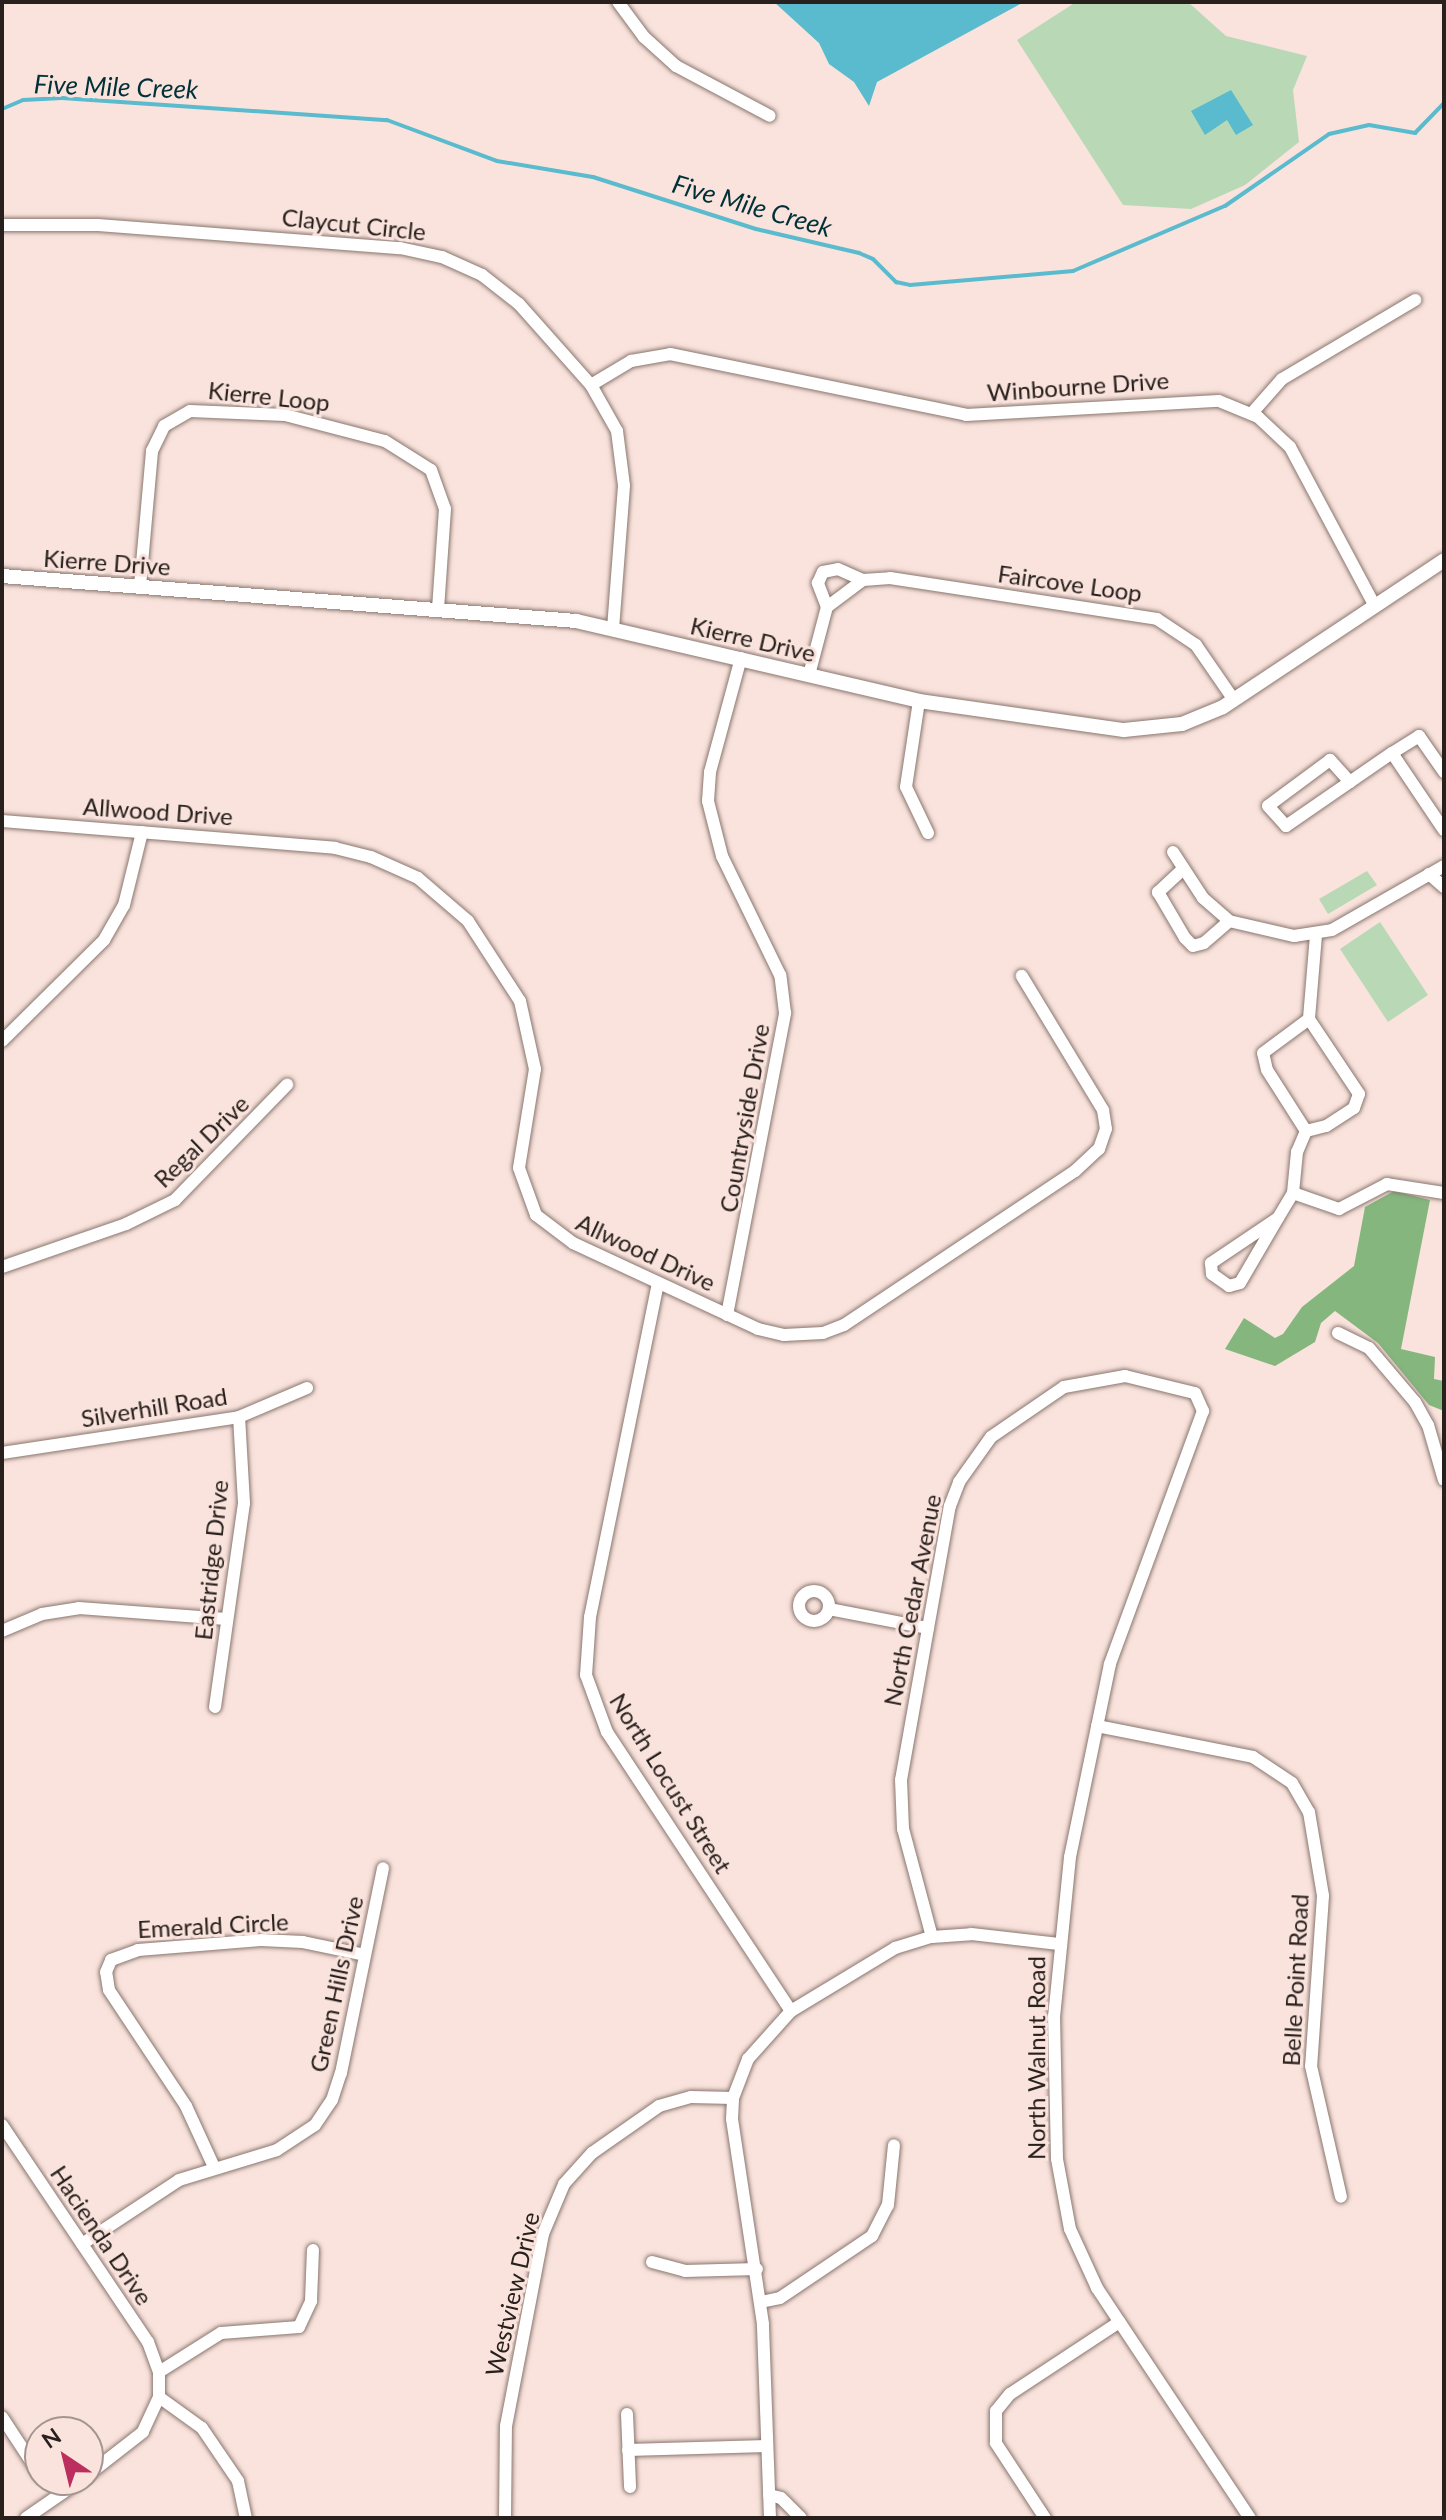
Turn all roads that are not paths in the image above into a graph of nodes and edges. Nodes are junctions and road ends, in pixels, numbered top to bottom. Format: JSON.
{"nodes":[{"id":1,"x":618,"y":2,"type":"edge"},
{"id":2,"x":770,"y":116,"type":"dead end"},
{"id":3,"x":2,"y":225,"type":"edge"},
{"id":4,"x":1415,"y":300,"type":"dead end"},
{"id":5,"x":591,"y":385,"type":"junction"},
{"id":6,"x":1252,"y":413,"type":"junction"},
{"id":7,"x":1444,"y":560,"type":"edge"},
{"id":8,"x":2,"y":576,"type":"edge"},
{"id":9,"x":863,"y":580,"type":"junction"},
{"id":10,"x":140,"y":586,"type":"junction"},
{"id":11,"x":1375,"y":606,"type":"junction"},
{"id":12,"x":827,"y":607,"type":"junction"},
{"id":13,"x":438,"y":610,"type":"junction"},
{"id":14,"x":613,"y":628,"type":"junction"},
{"id":15,"x":741,"y":658,"type":"junction"},
{"id":16,"x":809,"y":675,"type":"junction"},
{"id":17,"x":1234,"y":700,"type":"junction"},
{"id":18,"x":919,"y":701,"type":"junction"},
{"id":19,"x":1392,"y":753,"type":"junction"},
{"id":20,"x":1444,"y":772,"type":"edge"},
{"id":21,"x":1350,"y":782,"type":"junction"},
{"id":22,"x":1439,"y":811,"type":"edge"},
{"id":23,"x":2,"y":821,"type":"edge"},
{"id":24,"x":1444,"y":830,"type":"edge"},
{"id":25,"x":142,"y":832,"type":"junction"},
{"id":26,"x":928,"y":833,"type":"dead end"},
{"id":27,"x":1173,"y":852,"type":"dead end"},
{"id":28,"x":1444,"y":866,"type":"edge"},
{"id":29,"x":1182,"y":870,"type":"junction"},
{"id":30,"x":1429,"y":874,"type":"junction"},
{"id":31,"x":1444,"y":887,"type":"edge"},
{"id":32,"x":1229,"y":921,"type":"junction"},
{"id":33,"x":1316,"y":935,"type":"junction"},
{"id":34,"x":1022,"y":976,"type":"dead end"},
{"id":35,"x":1309,"y":1019,"type":"junction"},
{"id":36,"x":2,"y":1040,"type":"edge"},
{"id":37,"x":287,"y":1085,"type":"dead end"},
{"id":38,"x":1306,"y":1131,"type":"junction"},
{"id":39,"x":1293,"y":1193,"type":"junction"},
{"id":40,"x":1444,"y":1193,"type":"edge"},
{"id":41,"x":1278,"y":1218,"type":"junction"},
{"id":42,"x":2,"y":1267,"type":"edge"},
{"id":43,"x":658,"y":1283,"type":"junction"},
{"id":44,"x":727,"y":1315,"type":"junction"},
{"id":45,"x":1338,"y":1333,"type":"dead end"},
{"id":46,"x":307,"y":1388,"type":"dead end"},
{"id":47,"x":1181,"y":1388,"type":"joint"},
{"id":48,"x":239,"y":1417,"type":"junction"},
{"id":49,"x":2,"y":1453,"type":"edge"},
{"id":50,"x":1443,"y":1471,"type":"edge"},
{"id":51,"x":829,"y":1609,"type":"dead end"},
{"id":52,"x":227,"y":1619,"type":"junction"},
{"id":53,"x":928,"y":1628,"type":"junction"},
{"id":54,"x":2,"y":1631,"type":"edge"},
{"id":55,"x":215,"y":1707,"type":"dead end"},
{"id":56,"x":1097,"y":1726,"type":"junction"},
{"id":57,"x":383,"y":1868,"type":"dead end"},
{"id":58,"x":932,"y":1937,"type":"junction"},
{"id":59,"x":1059,"y":1944,"type":"junction"},
{"id":60,"x":365,"y":1955,"type":"junction"},
{"id":61,"x":791,"y":2011,"type":"junction"},
{"id":62,"x":733,"y":2098,"type":"junction"},
{"id":63,"x":2,"y":2125,"type":"edge"},
{"id":64,"x":894,"y":2145,"type":"dead end"},
{"id":65,"x":214,"y":2167,"type":"junction"},
{"id":66,"x":1341,"y":2197,"type":"dead end"},
{"id":67,"x":82,"y":2244,"type":"junction"},
{"id":68,"x":313,"y":2250,"type":"dead end"},
{"id":69,"x":652,"y":2262,"type":"dead end"},
{"id":70,"x":757,"y":2269,"type":"junction"},
{"id":71,"x":761,"y":2302,"type":"junction"},
{"id":72,"x":1119,"y":2322,"type":"junction"},
{"id":73,"x":159,"y":2372,"type":"junction"},
{"id":74,"x":159,"y":2397,"type":"junction"},
{"id":75,"x":627,"y":2414,"type":"dead end"},
{"id":76,"x":2,"y":2417,"type":"edge"},
{"id":77,"x":767,"y":2446,"type":"junction"},
{"id":78,"x":628,"y":2450,"type":"junction"},
{"id":79,"x":24,"y":2451,"type":"edge"},
{"id":80,"x":104,"y":2463,"type":"edge"},
{"id":81,"x":630,"y":2487,"type":"dead end"},
{"id":82,"x":769,"y":2495,"type":"junction"},
{"id":83,"x":58,"y":2496,"type":"edge"},
{"id":84,"x":55,"y":2498,"type":"joint"},
{"id":85,"x":36,"y":2515,"type":"edge"},
{"id":86,"x":246,"y":2518,"type":"edge"},
{"id":87,"x":505,"y":2518,"type":"edge"},
{"id":88,"x":770,"y":2518,"type":"edge"},
{"id":89,"x":801,"y":2518,"type":"edge"},
{"id":90,"x":1045,"y":2518,"type":"edge"},
{"id":91,"x":1250,"y":2518,"type":"edge"}],
"edges":[{"from":1,"to":2,"type":"street"},
{"from":3,"to":5,"type":"street","name":"Claycut Circle"},
{"from":4,"to":6,"type":"street"},
{"from":5,"to":6,"type":"street","name":"Winbourne Drive"},
{"from":5,"to":14,"type":"street","name":"Claycut Circle"},
{"from":6,"to":11,"type":"street","name":"Winbourne Drive"},
{"from":7,"to":11,"type":"street","name":"Kierre Drive"},
{"from":8,"to":10,"type":"street","name":"Kierre Drive"},
{"from":9,"to":12,"type":"street"},
{"from":9,"to":12,"type":"street","name":"Faircove Loop"},
{"from":9,"to":17,"type":"street","name":"Faircove Loop"},
{"from":10,"to":13,"type":"street","name":"Kierre Drive"},
{"from":10,"to":13,"type":"street","name":"Kierre Loop"},
{"from":11,"to":17,"type":"street","name":"Kierre Drive"},
{"from":12,"to":16,"type":"street","name":"Faircove Loop"},
{"from":13,"to":14,"type":"street","name":"Kierre Drive"},
{"from":14,"to":15,"type":"street","name":"Kierre Drive"},
{"from":15,"to":16,"type":"street","name":"Kierre Drive"},
{"from":15,"to":44,"type":"street","name":"Countryside Drive"},
{"from":16,"to":18,"type":"street","name":"Kierre Drive"},
{"from":17,"to":18,"type":"street","name":"Kierre Drive"},
{"from":18,"to":26,"type":"street"},
{"from":19,"to":20,"type":"street"},
{"from":19,"to":21,"type":"street"},
{"from":19,"to":22,"type":"street"},
{"from":21,"to":21,"type":"street"},
{"from":22,"to":24,"type":"street"},
{"from":23,"to":25,"type":"street","name":"Allwood Drive"},
{"from":25,"to":36,"type":"street"},
{"from":25,"to":43,"type":"street","name":"Allwood Drive"},
{"from":27,"to":29,"type":"street"},
{"from":28,"to":30,"type":"street"},
{"from":29,"to":32,"type":"street"},
{"from":29,"to":32,"type":"street"},
{"from":30,"to":31,"type":"street"},
{"from":30,"to":33,"type":"street"},
{"from":32,"to":33,"type":"street"},
{"from":33,"to":35,"type":"street"},
{"from":34,"to":44,"type":"street","name":"Allwood Drive"},
{"from":35,"to":38,"type":"street"},
{"from":35,"to":38,"type":"street"},
{"from":37,"to":42,"type":"street","name":"Regal Drive"},
{"from":38,"to":39,"type":"street"},
{"from":39,"to":40,"type":"street"},
{"from":39,"to":41,"type":"street"},
{"from":41,"to":41,"type":"street"},
{"from":43,"to":44,"type":"street","name":"Allwood Drive"},
{"from":43,"to":61,"type":"street","name":"North Locust Street"},
{"from":45,"to":50,"type":"street"},
{"from":46,"to":48,"type":"street","name":"Silverhill Road"},
{"from":47,"to":53,"type":"street","name":"North Cedar Avenue"},
{"from":47,"to":56,"type":"street","name":"North Walnut Road"},
{"from":48,"to":49,"type":"street","name":"Silverhill Road"},
{"from":48,"to":52,"type":"street","name":"Eastridge Drive"},
{"from":51,"to":53,"type":"street"},
{"from":52,"to":54,"type":"street"},
{"from":52,"to":55,"type":"street","name":"Eastridge Drive"},
{"from":53,"to":58,"type":"street","name":"North Cedar Avenue"},
{"from":56,"to":59,"type":"street","name":"North Walnut Road"},
{"from":56,"to":66,"type":"street","name":"Belle Point Road"},
{"from":57,"to":60,"type":"street","name":"Green Hills Drive"},
{"from":58,"to":59,"type":"street"},
{"from":58,"to":61,"type":"street"},
{"from":59,"to":72,"type":"street","name":"North Walnut Road"},
{"from":60,"to":65,"type":"street","name":"Green Hills Drive"},
{"from":60,"to":65,"type":"street","name":"Emerald Circle"},
{"from":61,"to":62,"type":"street"},
{"from":62,"to":70,"type":"street"},
{"from":62,"to":87,"type":"street","name":"Westview Drive"},
{"from":63,"to":67,"type":"street","name":"Hacienda Drive"},
{"from":64,"to":71,"type":"street"},
{"from":65,"to":67,"type":"street","name":"Green Hills Drive"},
{"from":67,"to":73,"type":"street","name":"Hacienda Drive"},
{"from":68,"to":73,"type":"street"},
{"from":69,"to":70,"type":"street"},
{"from":70,"to":71,"type":"street"},
{"from":71,"to":77,"type":"street"},
{"from":72,"to":90,"type":"street"},
{"from":72,"to":91,"type":"street","name":"North Walnut Road"},
{"from":73,"to":74,"type":"street"},
{"from":74,"to":80,"type":"street"},
{"from":74,"to":86,"type":"street"},
{"from":75,"to":78,"type":"street"},
{"from":76,"to":79,"type":"street"},
{"from":77,"to":78,"type":"street"},
{"from":77,"to":82,"type":"street"},
{"from":78,"to":81,"type":"street"},
{"from":82,"to":88,"type":"street"},
{"from":82,"to":89,"type":"street"},
{"from":83,"to":84,"type":"street"},
{"from":84,"to":85,"type":"street"}]}
